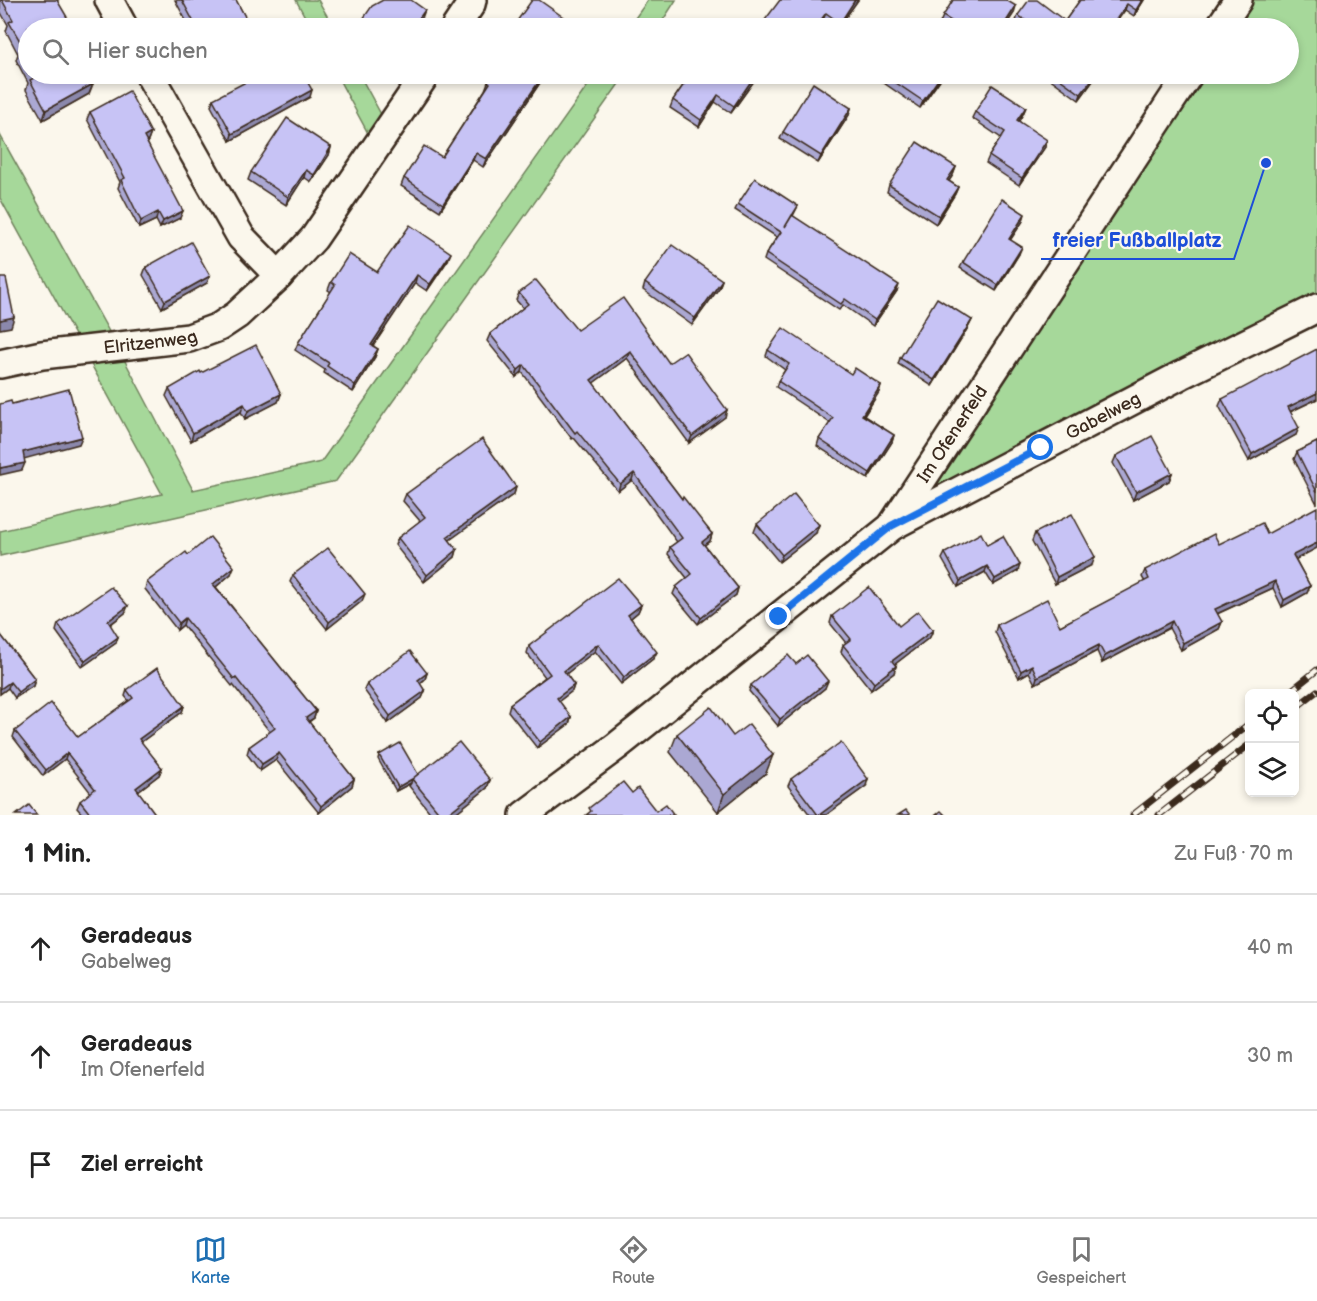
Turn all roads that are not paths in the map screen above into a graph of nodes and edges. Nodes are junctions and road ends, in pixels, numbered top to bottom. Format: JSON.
{"nodes":[{"id":1,"x":109,"y":0,"type":"edge"},
{"id":2,"x":472,"y":0,"type":"edge"},
{"id":3,"x":1238,"y":0,"type":"edge"},
{"id":4,"x":119,"y":18,"type":"edge"},
{"id":5,"x":462,"y":18,"type":"edge"},
{"id":6,"x":1226,"y":18,"type":"edge"},
{"id":7,"x":155,"y":84,"type":"edge"},
{"id":8,"x":419,"y":84,"type":"edge"},
{"id":9,"x":1182,"y":84,"type":"edge"},
{"id":10,"x":279,"y":276,"type":"junction"},
{"id":11,"x":1317,"y":308,"type":"edge"},
{"id":12,"x":0,"y":364,"type":"edge"},
{"id":13,"x":891,"y":526,"type":"junction"},
{"id":14,"x":524,"y":815,"type":"edge"}],
"edges":[{"from":1,"to":4,"type":"street"},
{"from":2,"to":5,"type":"street"},
{"from":3,"to":6,"type":"street"},
{"from":7,"to":10,"type":"street"},
{"from":8,"to":10,"type":"street","name":"Elritzenweg"},
{"from":9,"to":13,"type":"street","name":"Im Ofenerfeld"},
{"from":10,"to":12,"type":"street","name":"Elritzenweg"},
{"from":11,"to":13,"type":"street","name":"Gabelweg"},
{"from":13,"to":14,"type":"street","name":"Im Ofenerfeld"}]}
